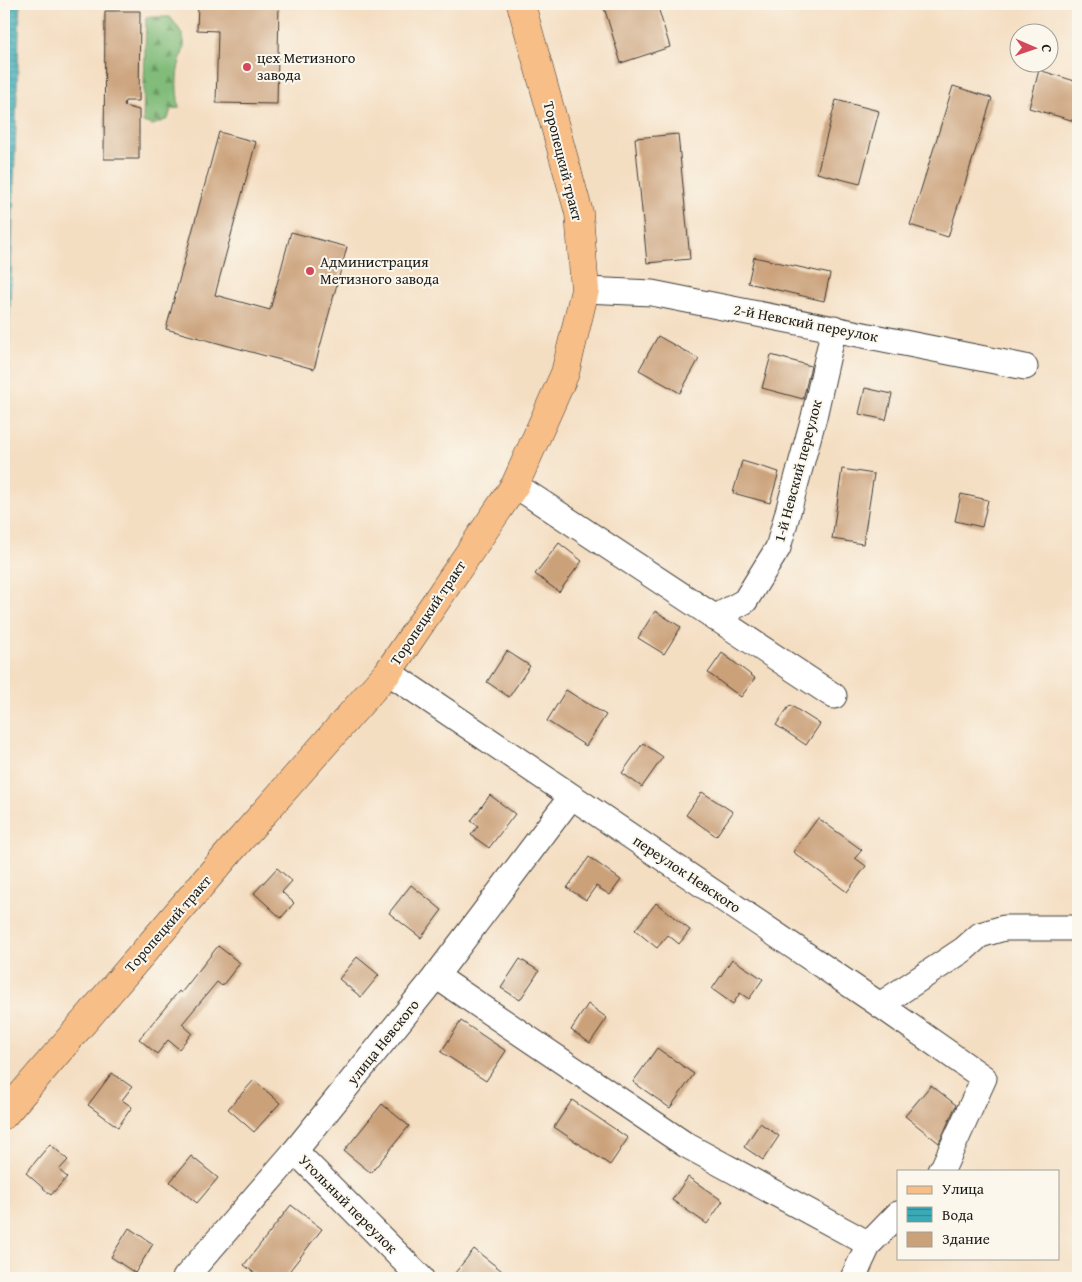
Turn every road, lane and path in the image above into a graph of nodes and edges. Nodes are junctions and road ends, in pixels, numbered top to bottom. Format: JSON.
{"nodes":[{"id":1,"x":521,"y":4,"type":"edge"},
{"id":2,"x":585,"y":290,"type":"junction"},
{"id":3,"x":834,"y":328,"type":"junction"},
{"id":4,"x":1025,"y":367,"type":"dead end"},
{"id":5,"x":515,"y":485,"type":"junction"},
{"id":6,"x":714,"y":618,"type":"junction"},
{"id":7,"x":388,"y":672,"type":"junction"},
{"id":8,"x":834,"y":696,"type":"dead end"},
{"id":9,"x":571,"y":797,"type":"junction"},
{"id":10,"x":1078,"y":928,"type":"edge"},
{"id":11,"x":436,"y":976,"type":"junction"},
{"id":12,"x":880,"y":1005,"type":"junction"},
{"id":13,"x":4,"y":1115,"type":"edge"},
{"id":14,"x":295,"y":1151,"type":"junction"},
{"id":15,"x":941,"y":1170,"type":"edge"},
{"id":16,"x":897,"y":1215,"type":"edge"},
{"id":17,"x":869,"y":1244,"type":"junction"},
{"id":18,"x":194,"y":1276,"type":"edge"},
{"id":19,"x":421,"y":1278,"type":"edge"},
{"id":20,"x":853,"y":1278,"type":"edge"}],
"edges":[{"from":1,"to":2,"type":"main road","name":"Торопецкий тракт"},
{"from":2,"to":3,"type":"street","name":"2-й Невский переулок"},
{"from":2,"to":5,"type":"main road","name":"Торопецкий тракт"},
{"from":3,"to":4,"type":"street","name":"2-й Невский переулок"},
{"from":3,"to":6,"type":"street","name":"1-й Невский переулок"},
{"from":5,"to":6,"type":"street"},
{"from":5,"to":7,"type":"main road","name":"Торопецкий тракт"},
{"from":6,"to":8,"type":"street"},
{"from":7,"to":9,"type":"street","name":"переулок Невского"},
{"from":7,"to":13,"type":"main road","name":"Торопецкий тракт"},
{"from":9,"to":11,"type":"street","name":"улица Невского"},
{"from":9,"to":12,"type":"street","name":"переулок Невского"},
{"from":10,"to":12,"type":"street"},
{"from":11,"to":14,"type":"street","name":"улица Невского"},
{"from":11,"to":17,"type":"street"},
{"from":12,"to":15,"type":"street","name":"переулок Невского"},
{"from":14,"to":18,"type":"street","name":"улица Невского"},
{"from":14,"to":19,"type":"street","name":"Угольный переулок"},
{"from":16,"to":17,"type":"street"},
{"from":17,"to":20,"type":"street"}]}
